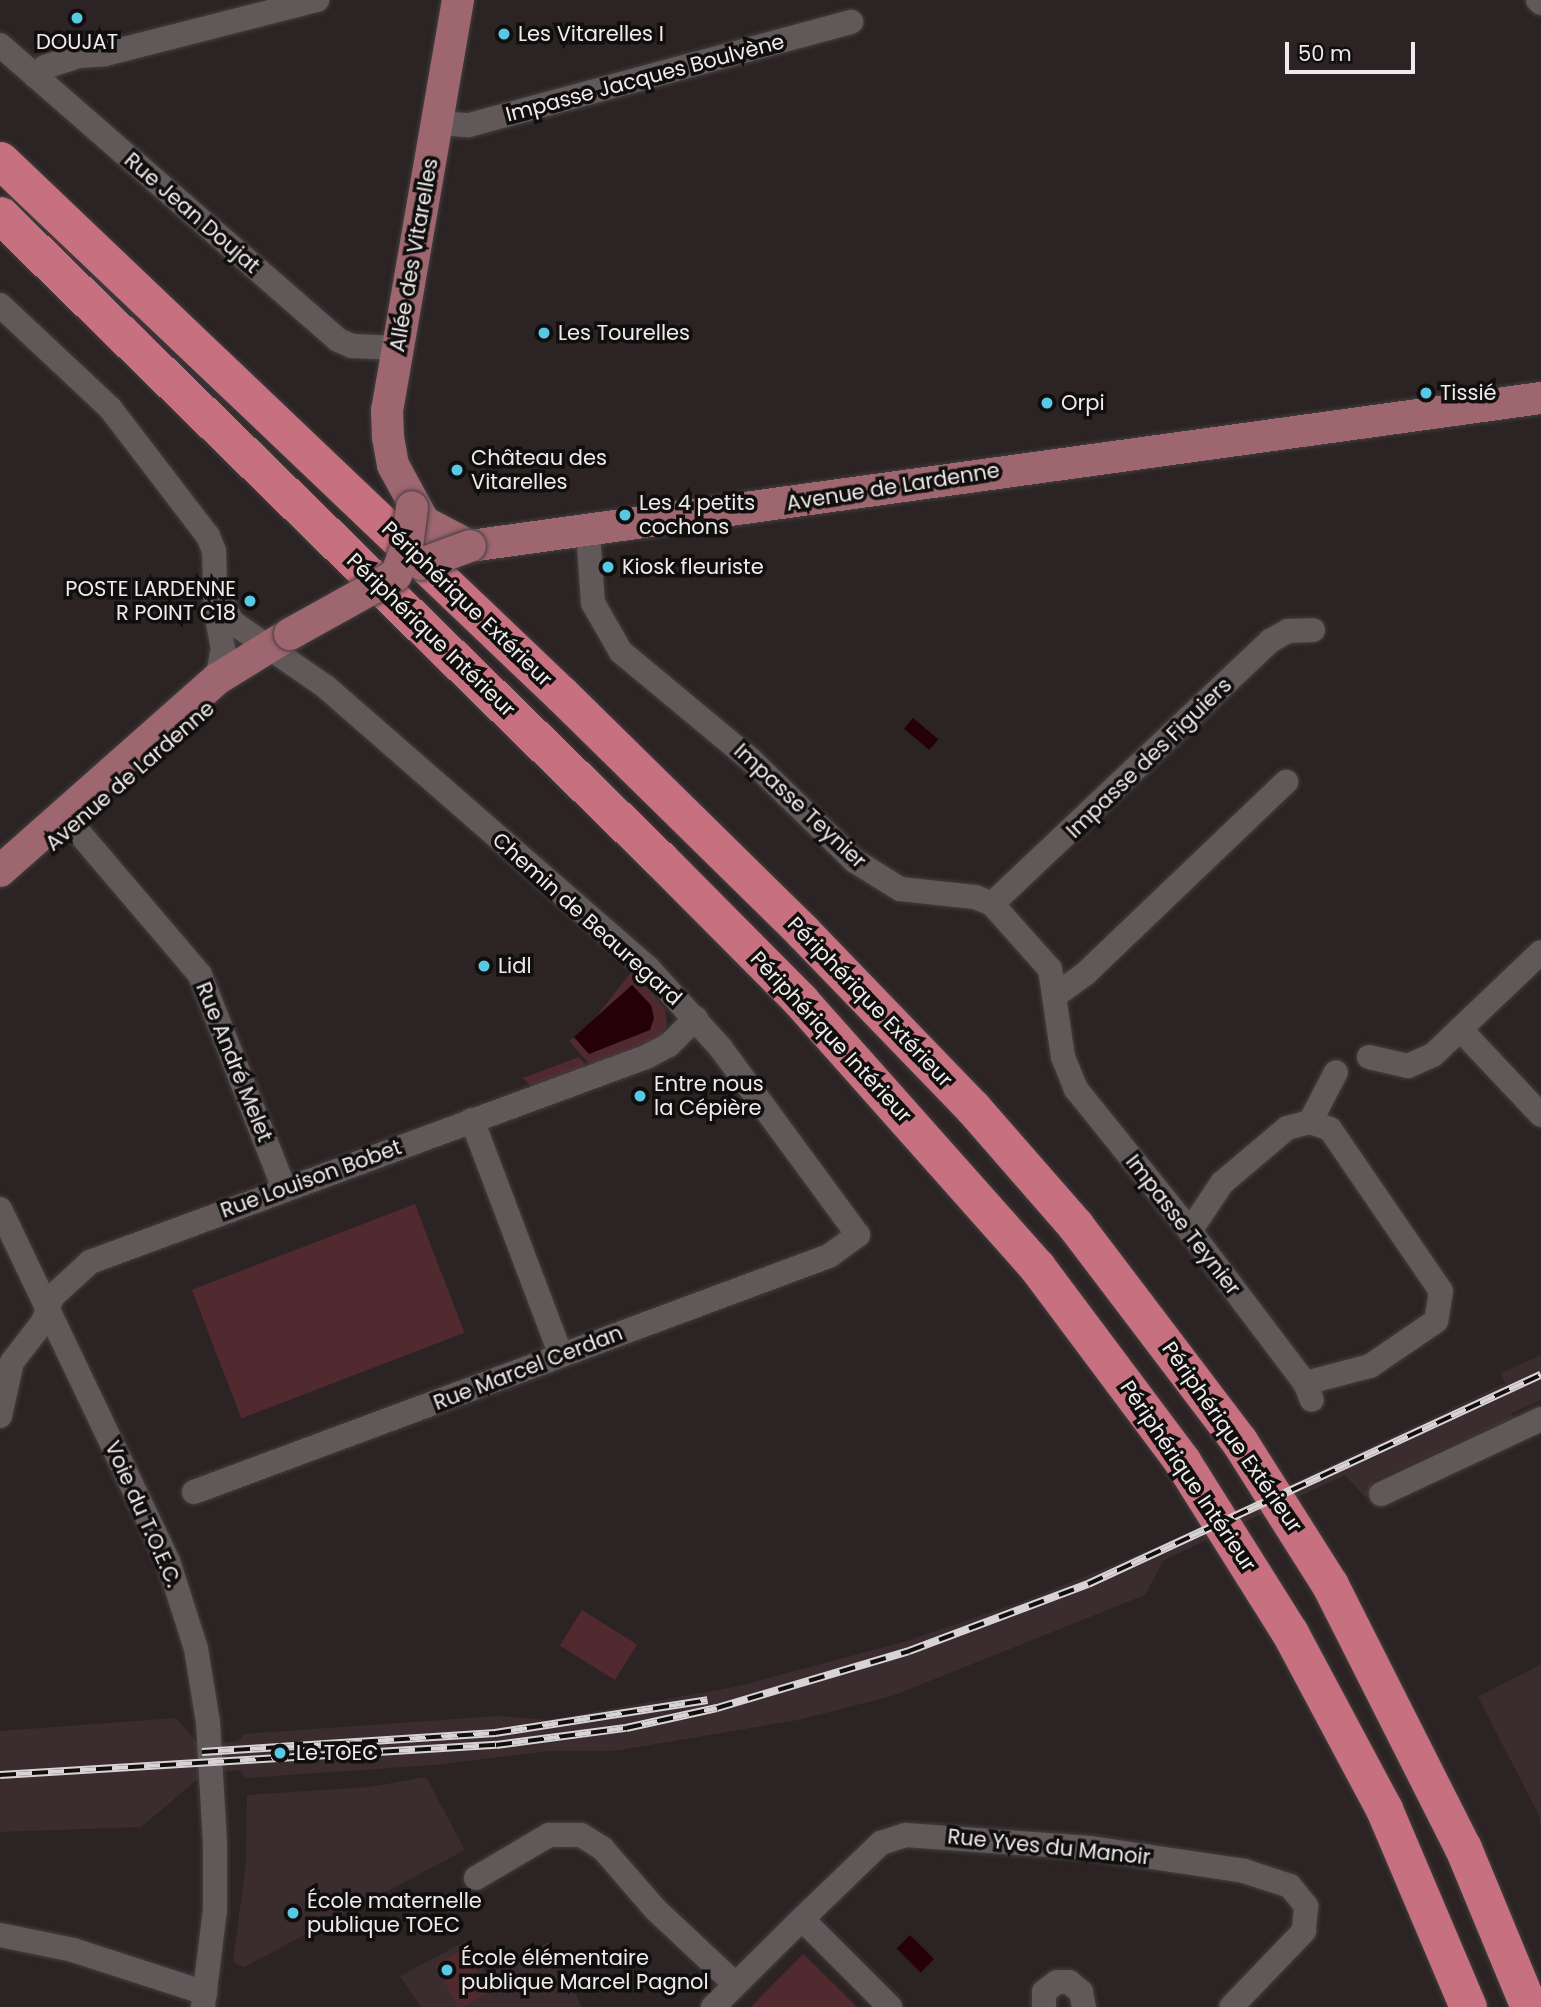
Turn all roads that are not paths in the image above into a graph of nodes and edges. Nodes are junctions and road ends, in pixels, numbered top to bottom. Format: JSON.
{"nodes":[{"id":1,"x":458,"y":0,"type":"edge"},
{"id":2,"x":310,"y":1,"type":"edge"},
{"id":3,"x":851,"y":22,"type":"dead end"},
{"id":4,"x":0,"y":45,"type":"edge"},
{"id":5,"x":35,"y":76,"type":"junction"},
{"id":6,"x":438,"y":123,"type":"junction"},
{"id":7,"x":0,"y":160,"type":"edge"},
{"id":8,"x":0,"y":215,"type":"edge"},
{"id":9,"x":0,"y":305,"type":"edge"},
{"id":10,"x":399,"y":348,"type":"junction"},
{"id":11,"x":1541,"y":398,"type":"edge"},
{"id":12,"x":418,"y":515,"type":"junction"},
{"id":13,"x":588,"y":532,"type":"junction"},
{"id":14,"x":470,"y":546,"type":"junction"},
{"id":15,"x":409,"y":569,"type":"junction"},
{"id":16,"x":218,"y":595,"type":"junction"},
{"id":17,"x":1313,"y":630,"type":"dead end"},
{"id":18,"x":246,"y":660,"type":"junction"},
{"id":19,"x":1286,"y":782,"type":"dead end"},
{"id":20,"x":69,"y":820,"type":"junction"},
{"id":21,"x":0,"y":871,"type":"edge"},
{"id":22,"x":0,"y":891,"type":"edge"},
{"id":23,"x":992,"y":904,"type":"junction"},
{"id":24,"x":1541,"y":952,"type":"edge"},
{"id":25,"x":1056,"y":995,"type":"junction"},
{"id":26,"x":696,"y":1018,"type":"junction"},
{"id":27,"x":1460,"y":1029,"type":"junction"},
{"id":28,"x":1369,"y":1057,"type":"dead end"},
{"id":29,"x":1336,"y":1072,"type":"dead end"},
{"id":30,"x":1541,"y":1115,"type":"edge"},
{"id":31,"x":471,"y":1121,"type":"junction"},
{"id":32,"x":1310,"y":1122,"type":"junction"},
{"id":33,"x":284,"y":1188,"type":"junction"},
{"id":34,"x":0,"y":1209,"type":"edge"},
{"id":35,"x":1190,"y":1230,"type":"junction"},
{"id":36,"x":858,"y":1235,"type":"joint"},
{"id":37,"x":48,"y":1310,"type":"junction"},
{"id":38,"x":561,"y":1355,"type":"junction"},
{"id":39,"x":0,"y":1416,"type":"edge"},
{"id":40,"x":1541,"y":1419,"type":"edge"},
{"id":41,"x":194,"y":1492,"type":"dead end"},
{"id":42,"x":1381,"y":1494,"type":"dead end"},
{"id":43,"x":476,"y":1878,"type":"dead end"},
{"id":44,"x":802,"y":1919,"type":"junction"},
{"id":45,"x":0,"y":1936,"type":"edge"},
{"id":46,"x":735,"y":1984,"type":"junction"},
{"id":47,"x":204,"y":2000,"type":"edge"},
{"id":48,"x":713,"y":2007,"type":"edge"},
{"id":49,"x":890,"y":2007,"type":"edge"},
{"id":50,"x":1044,"y":2007,"type":"edge"},
{"id":51,"x":1084,"y":2007,"type":"edge"},
{"id":52,"x":1231,"y":2007,"type":"edge"},
{"id":53,"x":1468,"y":2007,"type":"edge"},
{"id":54,"x":1529,"y":2007,"type":"edge"}],
"edges":[{"from":1,"to":6,"type":"main road","name":"Allée des Vitarelles"},
{"from":2,"to":5,"type":"street"},
{"from":3,"to":6,"type":"street","name":"Impasse Jacques Boulvène"},
{"from":4,"to":5,"type":"street","name":"Rue Jean Doujat"},
{"from":5,"to":10,"type":"street","name":"Rue Jean Doujat"},
{"from":6,"to":10,"type":"main road","name":"Allée des Vitarelles"},
{"from":7,"to":54,"type":"highway","name":"Périphérique Extérieur"},
{"from":8,"to":53,"type":"highway","name":"Périphérique Intérieur"},
{"from":9,"to":16,"type":"street"},
{"from":10,"to":12,"type":"main road","name":"Allée des Vitarelles"},
{"from":11,"to":13,"type":"main road","name":"Avenue de Lardenne"},
{"from":12,"to":14,"type":"main road"},
{"from":12,"to":15,"type":"main road","bridge":true},
{"from":13,"to":14,"type":"main road","name":"Avenue de Lardenne"},
{"from":13,"to":23,"type":"street","name":"Impasse Teynier"},
{"from":14,"to":15,"type":"main road","name":"Avenue de Lardenne","bridge":true},
{"from":15,"to":18,"type":"main road","name":"Avenue de Lardenne","bridge":true},
{"from":16,"to":18,"type":"street","name":"Chemin de Beauregard"},
{"from":16,"to":18,"type":"street"},
{"from":17,"to":23,"type":"street","name":"Impasse des Figuiers"},
{"from":18,"to":20,"type":"main road","name":"Avenue de Lardenne"},
{"from":18,"to":26,"type":"street","name":"Chemin de Beauregard"},
{"from":19,"to":25,"type":"street"},
{"from":20,"to":21,"type":"main road","name":"Avenue de Lardenne"},
{"from":20,"to":22,"type":"main road","name":"Avenue de Lardenne"},
{"from":20,"to":33,"type":"street","name":"Rue André Melet"},
{"from":23,"to":25,"type":"street","name":"Impasse Teynier"},
{"from":24,"to":27,"type":"street"},
{"from":25,"to":35,"type":"street","name":"Impasse Teynier"},
{"from":26,"to":31,"type":"street","name":"Rue Louison Bobet"},
{"from":26,"to":36,"type":"street","name":"Chemin de Beauregard"},
{"from":27,"to":28,"type":"street"},
{"from":27,"to":30,"type":"street"},
{"from":29,"to":32,"type":"street"},
{"from":31,"to":33,"type":"street","name":"Rue Louison Bobet"},
{"from":31,"to":38,"type":"street"},
{"from":32,"to":35,"type":"street"},
{"from":32,"to":35,"type":"street","name":"Impasse Teynier"},
{"from":33,"to":37,"type":"street","name":"Rue Louison Bobet"},
{"from":34,"to":37,"type":"street","name":"Voie du T.O.E.C."},
{"from":36,"to":38,"type":"street","name":"Rue Marcel Cerdan"},
{"from":37,"to":39,"type":"street","name":"Rue Louison Bobet"},
{"from":37,"to":47,"type":"street","name":"Voie du T.O.E.C."},
{"from":38,"to":41,"type":"street","name":"Rue Marcel Cerdan"},
{"from":40,"to":42,"type":"street"},
{"from":43,"to":46,"type":"street"},
{"from":44,"to":46,"type":"street"},
{"from":44,"to":49,"type":"street"},
{"from":44,"to":52,"type":"street","name":"Rue Yves du Manoir"},
{"from":45,"to":47,"type":"street"},
{"from":46,"to":48,"type":"street"},
{"from":50,"to":51,"type":"street"}]}
